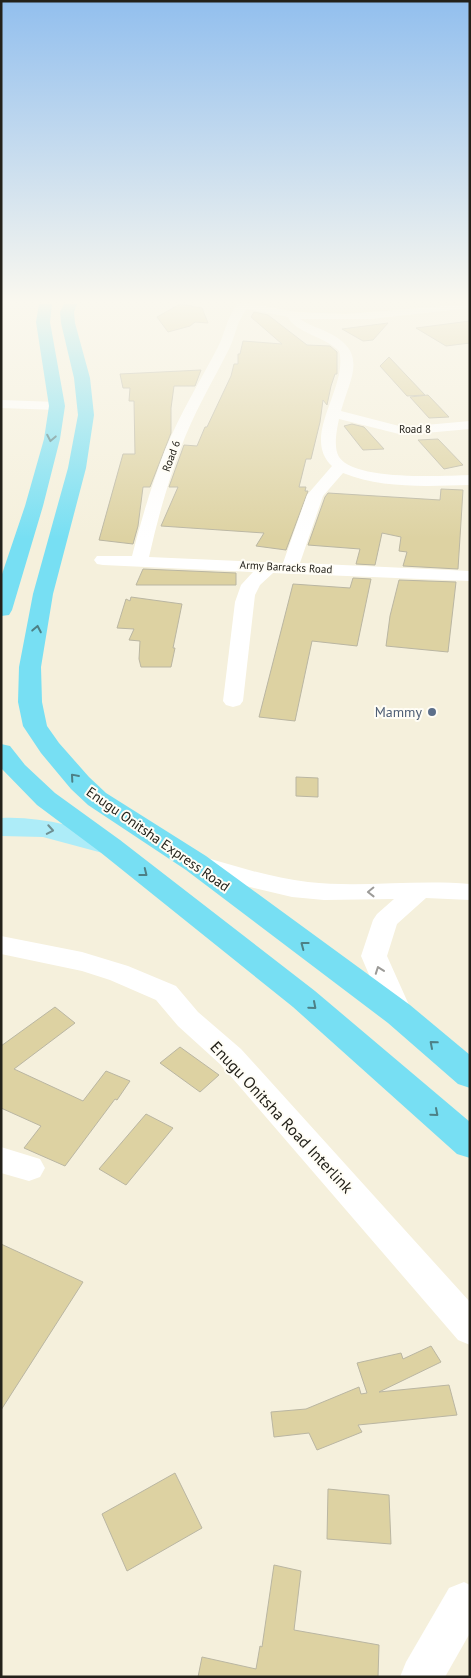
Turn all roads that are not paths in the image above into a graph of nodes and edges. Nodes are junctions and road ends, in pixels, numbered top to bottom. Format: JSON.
{"nodes":[{"id":1,"x":52,"y":382,"type":"edge"},
{"id":2,"x":82,"y":382,"type":"edge"},
{"id":3,"x":204,"y":382,"type":"edge"},
{"id":4,"x":343,"y":382,"type":"edge"},
{"id":5,"x":1,"y":404,"type":"edge"},
{"id":6,"x":56,"y":406,"type":"junction"},
{"id":7,"x":333,"y":413,"type":"junction"},
{"id":8,"x":470,"y":425,"type":"edge"},
{"id":9,"x":340,"y":467,"type":"junction"},
{"id":10,"x":470,"y":480,"type":"edge"},
{"id":11,"x":103,"y":560,"type":"dead end"},
{"id":12,"x":140,"y":560,"type":"junction"},
{"id":13,"x":271,"y":566,"type":"junction"},
{"id":14,"x":290,"y":568,"type":"junction"},
{"id":15,"x":470,"y":576,"type":"edge"},
{"id":16,"x":1,"y":610,"type":"edge"},
{"id":17,"x":233,"y":701,"type":"dead end"},
{"id":18,"x":1,"y":751,"type":"edge"},
{"id":19,"x":1,"y":827,"type":"edge"},
{"id":20,"x":110,"y":846,"type":"junction"},
{"id":21,"x":196,"y":863,"type":"junction"},
{"id":22,"x":420,"y":890,"type":"junction"},
{"id":23,"x":470,"y":892,"type":"edge"},
{"id":24,"x":1,"y":945,"type":"edge"},
{"id":25,"x":398,"y":1014,"type":"junction"},
{"id":26,"x":470,"y":1075,"type":"edge"},
{"id":27,"x":470,"y":1143,"type":"edge"},
{"id":28,"x":470,"y":1328,"type":"edge"},
{"id":29,"x":464,"y":1603,"type":"dead end"},
{"id":30,"x":421,"y":1677,"type":"edge"}],
"edges":[{"from":1,"to":6,"type":"highway"},
{"from":21,"to":2,"type":"highway","name":"Enugu Onitsha Express Road","one_way":true},
{"from":3,"to":12,"type":"street","name":"Road 6"},
{"from":4,"to":7,"type":"street"},
{"from":5,"to":6,"type":"street"},
{"from":6,"to":16,"type":"highway","one_way":true},
{"from":7,"to":8,"type":"street","name":"Road 8"},
{"from":7,"to":9,"type":"street"},
{"from":9,"to":10,"type":"street"},
{"from":9,"to":14,"type":"street"},
{"from":11,"to":12,"type":"street","name":"Army Barracks Road"},
{"from":12,"to":13,"type":"street","name":"Army Barracks Road"},
{"from":13,"to":14,"type":"street","name":"Army Barracks Road"},
{"from":13,"to":17,"type":"street"},
{"from":14,"to":15,"type":"street","name":"Army Barracks Road"},
{"from":18,"to":20,"type":"highway"},
{"from":19,"to":20,"type":"main road","one_way":true},
{"from":20,"to":27,"type":"highway","one_way":true},
{"from":22,"to":21,"type":"street","one_way":true},
{"from":25,"to":21,"type":"highway","name":"Enugu Onitsha Express Road","one_way":true},
{"from":22,"to":23,"type":"street"},
{"from":25,"to":22,"type":"street","one_way":true},
{"from":24,"to":28,"type":"street","name":"Enugu Onitsha Road Interlink"},
{"from":26,"to":25,"type":"highway","name":"Enugu Onitsha Express Road","one_way":true},
{"from":29,"to":30,"type":"street"}]}
